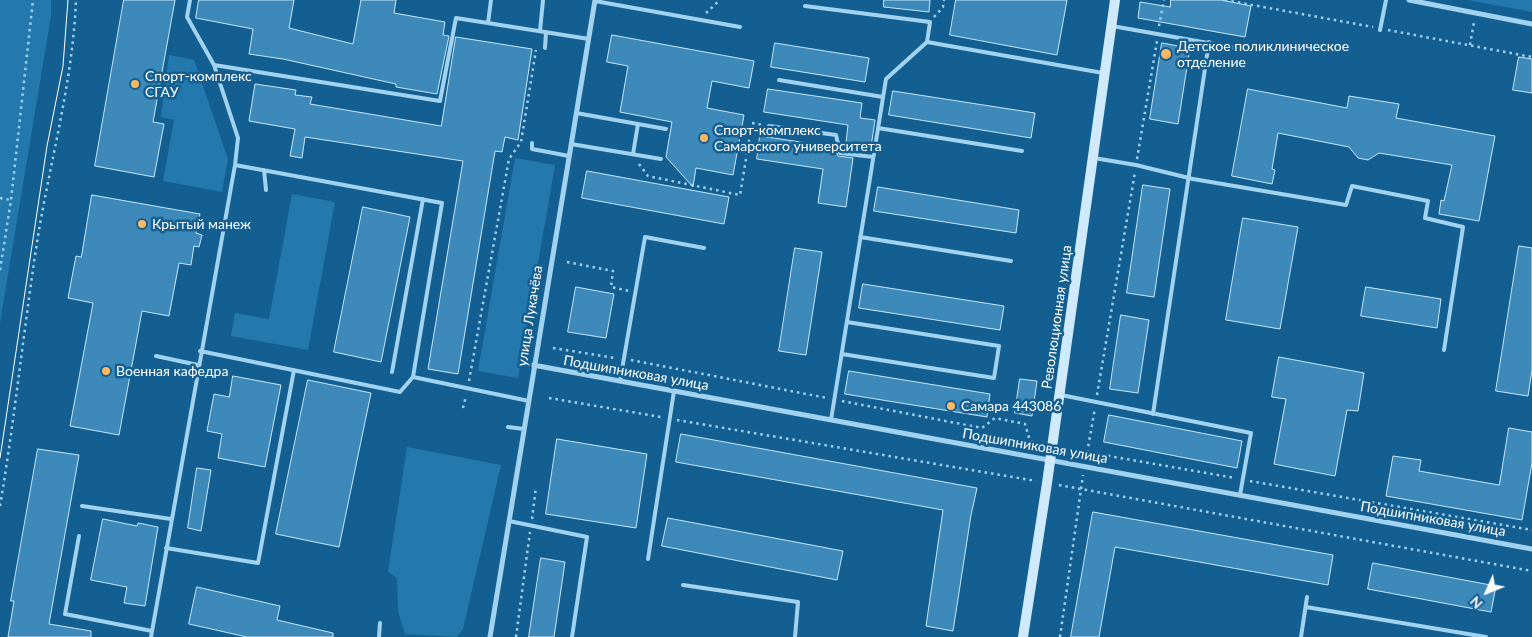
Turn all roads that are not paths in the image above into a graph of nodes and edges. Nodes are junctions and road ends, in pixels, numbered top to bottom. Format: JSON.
{"nodes":[{"id":1,"x":190,"y":0,"type":"edge"},
{"id":2,"x":491,"y":0,"type":"edge"},
{"id":3,"x":543,"y":0,"type":"edge"},
{"id":4,"x":1115,"y":0,"type":"edge"},
{"id":5,"x":1386,"y":0,"type":"edge"},
{"id":6,"x":1409,"y":0,"type":"edge"},
{"id":7,"x":595,"y":1,"type":"edge"},
{"id":8,"x":806,"y":6,"type":"dead end"},
{"id":9,"x":488,"y":22,"type":"junction"},
{"id":10,"x":1532,"y":24,"type":"edge"},
{"id":11,"x":1112,"y":26,"type":"junction"},
{"id":12,"x":740,"y":27,"type":"dead end"},
{"id":13,"x":1380,"y":30,"type":"dead end"},
{"id":14,"x":540,"y":31,"type":"junction"},
{"id":15,"x":546,"y":32,"type":"junction"},
{"id":16,"x":589,"y":39,"type":"junction"},
{"id":17,"x":927,"y":42,"type":"junction"},
{"id":18,"x":1209,"y":42,"type":"junction"},
{"id":19,"x":545,"y":48,"type":"dead end"},
{"id":20,"x":1242,"y":49,"type":"dead end"},
{"id":21,"x":214,"y":65,"type":"junction"},
{"id":22,"x":1106,"y":74,"type":"junction"},
{"id":23,"x":780,"y":80,"type":"dead end"},
{"id":24,"x":883,"y":96,"type":"junction"},
{"id":25,"x":576,"y":113,"type":"junction"},
{"id":26,"x":638,"y":124,"type":"junction"},
{"id":27,"x":769,"y":126,"type":"road end"},
{"id":28,"x":878,"y":128,"type":"junction"},
{"id":29,"x":666,"y":129,"type":"dead end"},
{"id":30,"x":532,"y":143,"type":"dead end"},
{"id":31,"x":571,"y":144,"type":"junction"},
{"id":32,"x":1022,"y":151,"type":"dead end"},
{"id":33,"x":633,"y":154,"type":"junction"},
{"id":34,"x":569,"y":156,"type":"junction"},
{"id":35,"x":873,"y":157,"type":"junction"},
{"id":36,"x":1094,"y":158,"type":"junction"},
{"id":37,"x":661,"y":159,"type":"dead end"},
{"id":38,"x":235,"y":165,"type":"junction"},
{"id":39,"x":264,"y":170,"type":"junction"},
{"id":40,"x":1190,"y":178,"type":"junction"},
{"id":41,"x":266,"y":190,"type":"dead end"},
{"id":42,"x":423,"y":199,"type":"junction"},
{"id":43,"x":860,"y":237,"type":"junction"},
{"id":44,"x":704,"y":248,"type":"dead end"},
{"id":45,"x":1011,"y":261,"type":"dead end"},
{"id":46,"x":847,"y":322,"type":"junction"},
{"id":47,"x":1444,"y":350,"type":"dead end"},
{"id":48,"x":200,"y":351,"type":"junction"},
{"id":49,"x":842,"y":354,"type":"junction"},
{"id":50,"x":156,"y":356,"type":"dead end"},
{"id":51,"x":198,"y":365,"type":"junction"},
{"id":52,"x":533,"y":365,"type":"junction"},
{"id":53,"x":294,"y":370,"type":"junction"},
{"id":54,"x":392,"y":372,"type":"dead end"},
{"id":55,"x":413,"y":377,"type":"junction"},
{"id":56,"x":620,"y":381,"type":"junction"},
{"id":57,"x":674,"y":391,"type":"junction"},
{"id":58,"x":1059,"y":395,"type":"junction"},
{"id":59,"x":529,"y":401,"type":"junction"},
{"id":60,"x":1153,"y":414,"type":"junction"},
{"id":61,"x":831,"y":420,"type":"junction"},
{"id":62,"x":508,"y":427,"type":"dead end"},
{"id":63,"x":524,"y":429,"type":"junction"},
{"id":64,"x":1050,"y":461,"type":"junction"},
{"id":65,"x":1240,"y":496,"type":"junction"},
{"id":66,"x":82,"y":506,"type":"dead end"},
{"id":67,"x":171,"y":518,"type":"junction"},
{"id":68,"x":509,"y":521,"type":"junction"},
{"id":69,"x":79,"y":536,"type":"dead end"},
{"id":70,"x":166,"y":548,"type":"junction"},
{"id":71,"x":1532,"y":549,"type":"edge"},
{"id":72,"x":648,"y":559,"type":"dead end"},
{"id":73,"x":683,"y":585,"type":"dead end"},
{"id":74,"x":1307,"y":597,"type":"dead end"},
{"id":75,"x":1306,"y":607,"type":"junction"},
{"id":76,"x":380,"y":623,"type":"dead end"},
{"id":77,"x":152,"y":631,"type":"junction"},
{"id":78,"x":151,"y":637,"type":"edge"},
{"id":79,"x":379,"y":637,"type":"edge"},
{"id":80,"x":490,"y":637,"type":"edge"},
{"id":81,"x":572,"y":637,"type":"edge"},
{"id":82,"x":795,"y":637,"type":"edge"},
{"id":83,"x":1023,"y":637,"type":"edge"},
{"id":84,"x":1301,"y":637,"type":"edge"},
{"id":85,"x":1486,"y":637,"type":"edge"}],
"edges":[{"from":1,"to":21,"type":"lane"},
{"from":2,"to":9,"type":"lane"},
{"from":3,"to":14,"type":"lane"},
{"from":4,"to":11,"type":"main road","name":"Революционная улица"},
{"from":5,"to":13,"type":"lane"},
{"from":6,"to":10,"type":"street"},
{"from":7,"to":12,"type":"lane"},
{"from":7,"to":16,"type":"street","name":"улица Лукачёва"},
{"from":8,"to":17,"type":"lane"},
{"from":9,"to":14,"type":"lane"},
{"from":9,"to":21,"type":"lane"},
{"from":11,"to":18,"type":"lane"},
{"from":11,"to":22,"type":"main road","name":"Революционная улица"},
{"from":14,"to":15,"type":"lane"},
{"from":15,"to":16,"type":"lane"},
{"from":15,"to":19,"type":"lane"},
{"from":16,"to":25,"type":"street","name":"улица Лукачёва"},
{"from":17,"to":22,"type":"lane"},
{"from":17,"to":24,"type":"lane"},
{"from":18,"to":20,"type":"lane"},
{"from":18,"to":40,"type":"lane"},
{"from":21,"to":38,"type":"lane"},
{"from":22,"to":36,"type":"main road","name":"Революционная улица"},
{"from":23,"to":24,"type":"lane"},
{"from":24,"to":28,"type":"lane"},
{"from":25,"to":26,"type":"lane"},
{"from":25,"to":31,"type":"street","name":"улица Лукачёва"},
{"from":26,"to":29,"type":"lane"},
{"from":26,"to":33,"type":"lane"},
{"from":27,"to":35,"type":"lane"},
{"from":28,"to":32,"type":"lane"},
{"from":28,"to":35,"type":"lane"},
{"from":30,"to":34,"type":"lane"},
{"from":31,"to":33,"type":"lane"},
{"from":31,"to":34,"type":"street","name":"улица Лукачёва"},
{"from":33,"to":37,"type":"lane"},
{"from":34,"to":52,"type":"street","name":"улица Лукачёва"},
{"from":35,"to":43,"type":"lane"},
{"from":36,"to":40,"type":"lane"},
{"from":36,"to":58,"type":"main road","name":"Революционная улица"},
{"from":38,"to":39,"type":"lane"},
{"from":38,"to":48,"type":"lane"},
{"from":39,"to":41,"type":"lane"},
{"from":39,"to":42,"type":"lane"},
{"from":40,"to":47,"type":"lane"},
{"from":40,"to":60,"type":"lane"},
{"from":42,"to":54,"type":"lane"},
{"from":42,"to":55,"type":"lane"},
{"from":43,"to":45,"type":"lane"},
{"from":43,"to":46,"type":"lane"},
{"from":44,"to":56,"type":"lane"},
{"from":46,"to":49,"type":"lane"},
{"from":46,"to":49,"type":"lane"},
{"from":48,"to":51,"type":"lane"},
{"from":48,"to":53,"type":"lane"},
{"from":49,"to":61,"type":"lane"},
{"from":50,"to":51,"type":"lane"},
{"from":51,"to":67,"type":"lane"},
{"from":52,"to":56,"type":"street","name":"Подшипниковая улица"},
{"from":52,"to":59,"type":"street","name":"улица Лукачёва"},
{"from":53,"to":55,"type":"lane"},
{"from":53,"to":70,"type":"lane"},
{"from":55,"to":59,"type":"lane"},
{"from":56,"to":57,"type":"street","name":"Подшипниковая улица"},
{"from":57,"to":61,"type":"street","name":"Подшипниковая улица"},
{"from":57,"to":72,"type":"lane"},
{"from":58,"to":60,"type":"lane"},
{"from":58,"to":64,"type":"main road","name":"Революционная улица"},
{"from":59,"to":63,"type":"street","name":"улица Лукачёва"},
{"from":60,"to":65,"type":"lane"},
{"from":61,"to":64,"type":"street","name":"Подшипниковая улица"},
{"from":62,"to":63,"type":"lane"},
{"from":63,"to":68,"type":"street","name":"улица Лукачёва"},
{"from":64,"to":65,"type":"street","name":"Подшипниковая улица"},
{"from":64,"to":83,"type":"main road","name":"Революционная улица"},
{"from":65,"to":71,"type":"street","name":"Подшипниковая улица"},
{"from":66,"to":67,"type":"lane"},
{"from":67,"to":70,"type":"lane"},
{"from":68,"to":80,"type":"street","name":"улица Лукачёва"},
{"from":68,"to":81,"type":"lane"},
{"from":69,"to":77,"type":"lane"},
{"from":70,"to":77,"type":"lane"},
{"from":73,"to":82,"type":"lane"},
{"from":74,"to":75,"type":"lane"},
{"from":75,"to":84,"type":"lane"},
{"from":75,"to":85,"type":"lane"},
{"from":76,"to":79,"type":"lane"},
{"from":77,"to":78,"type":"lane"}]}
